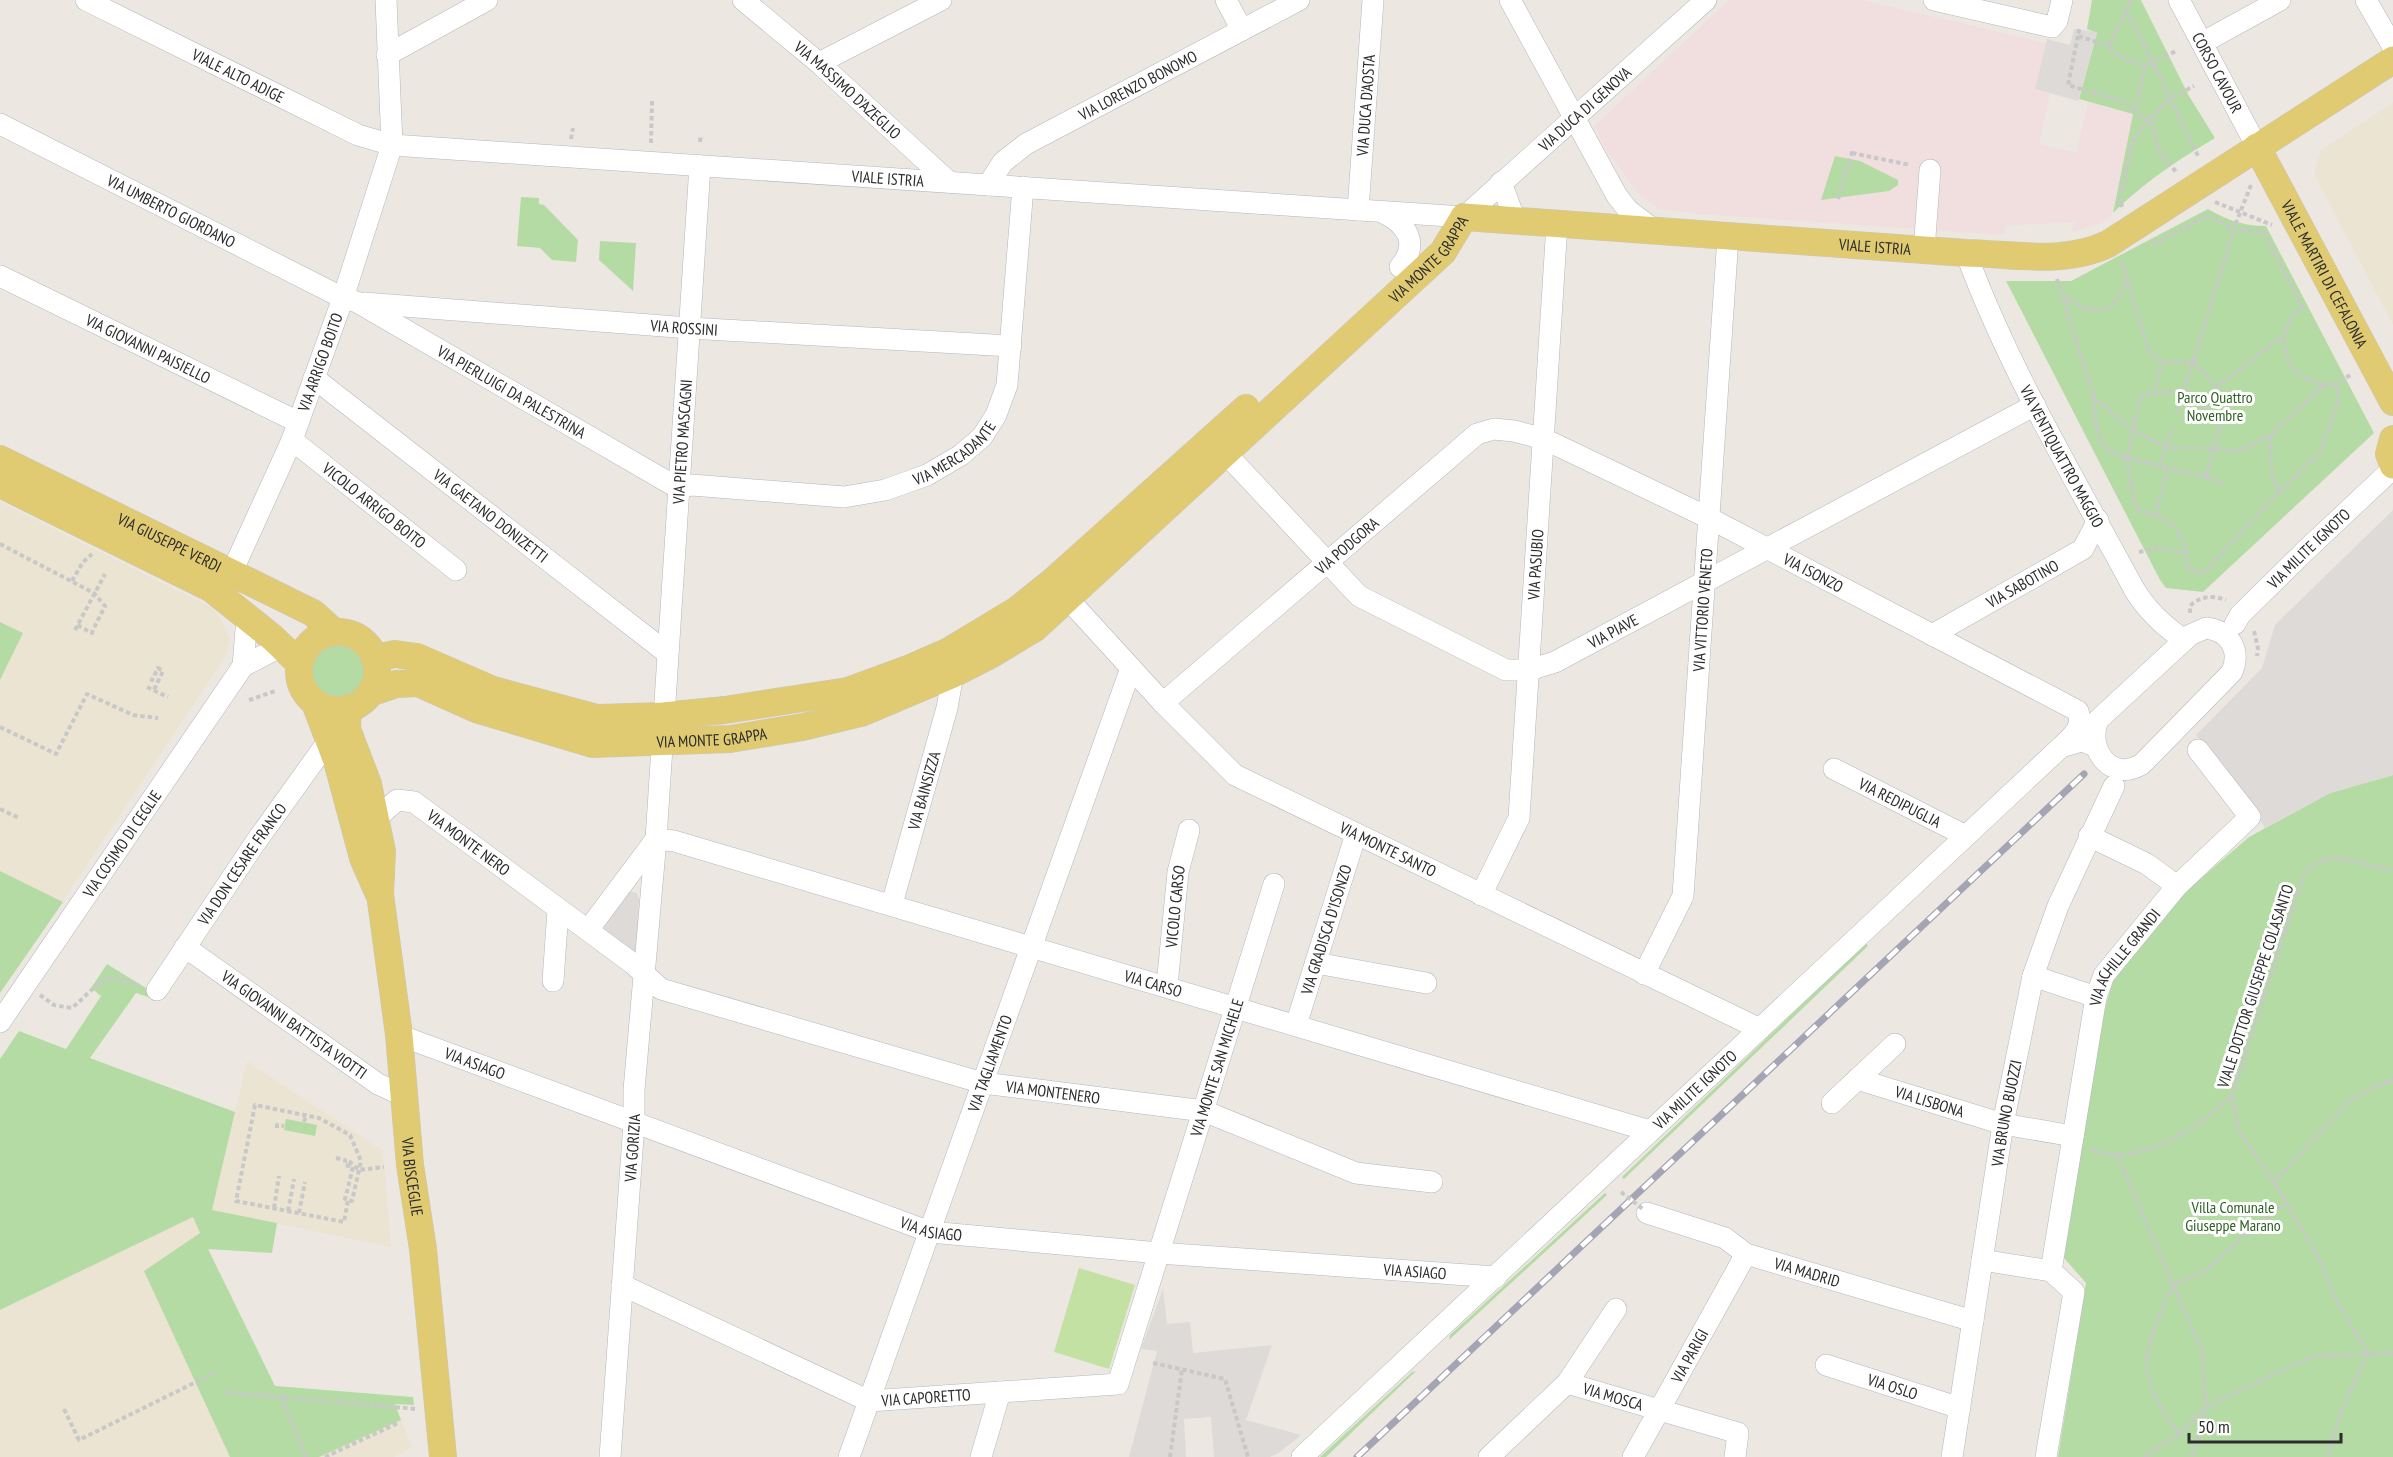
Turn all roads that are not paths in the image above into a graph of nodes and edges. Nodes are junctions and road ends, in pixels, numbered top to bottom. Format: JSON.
{"nodes":[{"id":1,"x":86,"y":0,"type":"edge"},
{"id":2,"x":386,"y":0,"type":"edge"},
{"id":3,"x":487,"y":0,"type":"edge"},
{"id":4,"x":743,"y":0,"type":"edge"},
{"id":5,"x":941,"y":0,"type":"edge"},
{"id":6,"x":1226,"y":0,"type":"edge"},
{"id":7,"x":1299,"y":0,"type":"edge"},
{"id":8,"x":1373,"y":0,"type":"edge"},
{"id":9,"x":1510,"y":0,"type":"edge"},
{"id":10,"x":1706,"y":0,"type":"edge"},
{"id":11,"x":1934,"y":0,"type":"edge"},
{"id":12,"x":2062,"y":0,"type":"edge"},
{"id":13,"x":2179,"y":0,"type":"edge"},
{"id":14,"x":2280,"y":0,"type":"edge"},
{"id":15,"x":2366,"y":0,"type":"edge"},
{"id":16,"x":1242,"y":30,"type":"junction"},
{"id":17,"x":2202,"y":43,"type":"junction"},
{"id":18,"x":2393,"y":47,"type":"edge"},
{"id":19,"x":387,"y":56,"type":"junction"},
{"id":20,"x":2393,"y":60,"type":"edge"},
{"id":21,"x":819,"y":63,"type":"junction"},
{"id":22,"x":1573,"y":118,"type":"junction"},
{"id":23,"x":0,"y":124,"type":"edge"},
{"id":24,"x":392,"y":145,"type":"junction"},
{"id":25,"x":2257,"y":147,"type":"junction"},
{"id":26,"x":700,"y":166,"type":"junction"},
{"id":27,"x":1930,"y":170,"type":"dead end"},
{"id":28,"x":949,"y":182,"type":"junction"},
{"id":29,"x":1502,"y":182,"type":"junction"},
{"id":30,"x":988,"y":185,"type":"junction"},
{"id":31,"x":1023,"y":188,"type":"junction"},
{"id":32,"x":1358,"y":210,"type":"junction"},
{"id":33,"x":1381,"y":212,"type":"junction"},
{"id":34,"x":1512,"y":212,"type":"junction"},
{"id":35,"x":1464,"y":217,"type":"junction"},
{"id":36,"x":1557,"y":224,"type":"junction"},
{"id":37,"x":1653,"y":228,"type":"junction"},
{"id":38,"x":1728,"y":237,"type":"junction"},
{"id":39,"x":1924,"y":246,"type":"junction"},
{"id":40,"x":1966,"y":254,"type":"junction"},
{"id":41,"x":1400,"y":267,"type":"junction"},
{"id":42,"x":0,"y":276,"type":"edge"},
{"id":43,"x":350,"y":300,"type":"junction"},
{"id":44,"x":689,"y":328,"type":"junction"},
{"id":45,"x":1011,"y":346,"type":"junction"},
{"id":46,"x":314,"y":378,"type":"junction"},
{"id":47,"x":2393,"y":402,"type":"edge"},
{"id":48,"x":2035,"y":405,"type":"junction"},
{"id":49,"x":295,"y":431,"type":"junction"},
{"id":50,"x":1544,"y":439,"type":"junction"},
{"id":51,"x":2393,"y":439,"type":"edge"},
{"id":52,"x":1219,"y":446,"type":"junction"},
{"id":53,"x":0,"y":459,"type":"edge"},
{"id":54,"x":2391,"y":469,"type":"edge"},
{"id":55,"x":0,"y":484,"type":"edge"},
{"id":56,"x":678,"y":488,"type":"junction"},
{"id":57,"x":1709,"y":518,"type":"junction"},
{"id":58,"x":2098,"y":520,"type":"junction"},
{"id":59,"x":1766,"y":548,"type":"junction"},
{"id":60,"x":1327,"y":563,"type":"junction"},
{"id":61,"x":456,"y":570,"type":"dead end"},
{"id":62,"x":231,"y":574,"type":"junction"},
{"id":63,"x":1705,"y":582,"type":"junction"},
{"id":64,"x":1060,"y":591,"type":"junction"},
{"id":65,"x":247,"y":617,"type":"junction"},
{"id":66,"x":2228,"y":631,"type":"junction"},
{"id":67,"x":334,"y":632,"type":"junction"},
{"id":68,"x":1932,"y":635,"type":"junction"},
{"id":69,"x":2184,"y":640,"type":"junction"},
{"id":70,"x":667,"y":653,"type":"junction"},
{"id":71,"x":291,"y":655,"type":"junction"},
{"id":72,"x":375,"y":658,"type":"junction"},
{"id":73,"x":243,"y":666,"type":"junction"},
{"id":74,"x":1131,"y":668,"type":"junction"},
{"id":75,"x":1529,"y":670,"type":"junction"},
{"id":76,"x":953,"y":674,"type":"junction"},
{"id":77,"x":359,"y":701,"type":"junction"},
{"id":78,"x":315,"y":703,"type":"junction"},
{"id":79,"x":1163,"y":703,"type":"junction"},
{"id":80,"x":2078,"y":711,"type":"junction"},
{"id":81,"x":2102,"y":715,"type":"junction"},
{"id":82,"x":663,"y":716,"type":"junction"},
{"id":83,"x":330,"y":740,"type":"junction"},
{"id":84,"x":662,"y":743,"type":"junction"},
{"id":85,"x":2095,"y":746,"type":"junction"},
{"id":86,"x":2061,"y":747,"type":"junction"},
{"id":87,"x":2198,"y":750,"type":"dead end"},
{"id":88,"x":1834,"y":769,"type":"dead end"},
{"id":89,"x":2118,"y":774,"type":"junction"},
{"id":90,"x":377,"y":818,"type":"junction"},
{"id":91,"x":1189,"y":830,"type":"dead end"},
{"id":92,"x":1356,"y":834,"type":"junction"},
{"id":93,"x":1966,"y":836,"type":"junction"},
{"id":94,"x":2089,"y":836,"type":"junction"},
{"id":95,"x":656,"y":838,"type":"junction"},
{"id":96,"x":1274,"y":884,"type":"dead end"},
{"id":97,"x":2178,"y":886,"type":"junction"},
{"id":98,"x":380,"y":894,"type":"junction"},
{"id":99,"x":1481,"y":895,"type":"junction"},
{"id":100,"x":892,"y":904,"type":"junction"},
{"id":101,"x":558,"y":910,"type":"junction"},
{"id":102,"x":588,"y":930,"type":"junction"},
{"id":103,"x":1032,"y":946,"type":"junction"},
{"id":104,"x":185,"y":947,"type":"junction"},
{"id":105,"x":1316,"y":963,"type":"junction"},
{"id":106,"x":644,"y":974,"type":"junction"},
{"id":107,"x":1644,"y":974,"type":"junction"},
{"id":108,"x":2033,"y":976,"type":"junction"},
{"id":109,"x":553,"y":981,"type":"dead end"},
{"id":110,"x":1426,"y":983,"type":"dead end"},
{"id":111,"x":1167,"y":986,"type":"junction"},
{"id":112,"x":152,"y":990,"type":"road end"},
{"id":113,"x":2096,"y":997,"type":"junction"},
{"id":114,"x":1236,"y":1007,"type":"junction"},
{"id":115,"x":0,"y":1022,"type":"edge"},
{"id":116,"x":1296,"y":1025,"type":"junction"},
{"id":117,"x":1760,"y":1029,"type":"junction"},
{"id":118,"x":399,"y":1035,"type":"junction"},
{"id":119,"x":1895,"y":1044,"type":"dead end"},
{"id":120,"x":1857,"y":1079,"type":"junction"},
{"id":121,"x":983,"y":1083,"type":"junction"},
{"id":122,"x":404,"y":1096,"type":"junction"},
{"id":123,"x":1832,"y":1103,"type":"dead end"},
{"id":124,"x":1204,"y":1111,"type":"junction"},
{"id":125,"x":634,"y":1123,"type":"junction"},
{"id":126,"x":2003,"y":1124,"type":"junction"},
{"id":127,"x":1650,"y":1131,"type":"junction"},
{"id":128,"x":2072,"y":1141,"type":"junction"},
{"id":129,"x":1432,"y":1182,"type":"dead end"},
{"id":130,"x":1645,"y":1212,"type":"road end"},
{"id":131,"x":930,"y":1232,"type":"junction"},
{"id":132,"x":1159,"y":1252,"type":"junction"},
{"id":133,"x":1746,"y":1254,"type":"junction"},
{"id":134,"x":1982,"y":1260,"type":"junction"},
{"id":135,"x":2051,"y":1271,"type":"junction"},
{"id":136,"x":1496,"y":1277,"type":"junction"},
{"id":137,"x":622,"y":1285,"type":"junction"},
{"id":138,"x":1616,"y":1309,"type":"dead end"},
{"id":139,"x":1973,"y":1321,"type":"junction"},
{"id":140,"x":1826,"y":1365,"type":"dead end"},
{"id":141,"x":1568,"y":1383,"type":"junction"},
{"id":142,"x":1000,"y":1392,"type":"junction"},
{"id":143,"x":869,"y":1401,"type":"junction"},
{"id":144,"x":1960,"y":1407,"type":"junction"},
{"id":145,"x":1660,"y":1408,"type":"junction"},
{"id":146,"x":443,"y":1457,"type":"edge"},
{"id":147,"x":610,"y":1457,"type":"edge"},
{"id":148,"x":849,"y":1457,"type":"edge"},
{"id":149,"x":981,"y":1457,"type":"edge"},
{"id":150,"x":1302,"y":1457,"type":"edge"},
{"id":151,"x":1489,"y":1457,"type":"edge"},
{"id":152,"x":1633,"y":1457,"type":"edge"},
{"id":153,"x":1735,"y":1457,"type":"edge"},
{"id":154,"x":1952,"y":1457,"type":"edge"},
{"id":155,"x":2046,"y":1457,"type":"edge"}],
"edges":[{"from":1,"to":24,"type":"street","name":"VIALE ALTO ADIGE"},
{"from":2,"to":19,"type":"street"},
{"from":3,"to":19,"type":"street"},
{"from":4,"to":21,"type":"street","name":"VIA MASSIMO D'AZEGLIO"},
{"from":5,"to":21,"type":"street"},
{"from":6,"to":16,"type":"street"},
{"from":7,"to":16,"type":"street","name":"VIA LORENZO BONOMO"},
{"from":8,"to":32,"type":"street","name":"VIA DUCA D'AOSTA"},
{"from":9,"to":22,"type":"street"},
{"from":10,"to":22,"type":"street","name":"VIA DUCA DI GENOVA"},
{"from":11,"to":12,"type":"street"},
{"from":13,"to":17,"type":"street","name":"CORSO CAVOUR"},
{"from":14,"to":17,"type":"street"},
{"from":15,"to":18,"type":"street"},
{"from":16,"to":30,"type":"street","name":"VIA LORENZO BONOMO"},
{"from":17,"to":25,"type":"street","name":"CORSO CAVOUR"},
{"from":19,"to":24,"type":"street"},
{"from":20,"to":25,"type":"main road","name":"VIALE ISTRIA"},
{"from":21,"to":28,"type":"street","name":"VIA MASSIMO D'AZEGLIO"},
{"from":22,"to":29,"type":"street","name":"VIA DUCA DI GENOVA"},
{"from":22,"to":37,"type":"street"},
{"from":23,"to":43,"type":"street","name":"VIA UMBERTO GIORDANO"},
{"from":24,"to":26,"type":"street","name":"VIALE ISTRIA"},
{"from":24,"to":43,"type":"street","name":"VIA ARRIGO BOITO"},
{"from":25,"to":40,"type":"main road","name":"VIALE ISTRIA"},
{"from":25,"to":47,"type":"main road","name":"VIALE MARTIRI DI CEFALONIA"},
{"from":26,"to":28,"type":"street","name":"VIALE ISTRIA"},
{"from":26,"to":44,"type":"street","name":"VIA PIETRO MASCAGNI"},
{"from":27,"to":39,"type":"street"},
{"from":28,"to":30,"type":"street","name":"VIALE ISTRIA"},
{"from":29,"to":34,"type":"street"},
{"from":29,"to":35,"type":"street","name":"VIA DUCA DI GENOVA"},
{"from":30,"to":31,"type":"street","name":"VIALE ISTRIA"},
{"from":31,"to":32,"type":"street","name":"VIALE ISTRIA"},
{"from":31,"to":45,"type":"street","name":"VIA MERCADANTE"},
{"from":32,"to":33,"type":"street","name":"VIALE ISTRIA"},
{"from":33,"to":35,"type":"street","name":"VIALE ISTRIA"},
{"from":33,"to":41,"type":"street"},
{"from":34,"to":35,"type":"street","name":"VIALE ISTRIA"},
{"from":34,"to":37,"type":"street","name":"VIALE ISTRIA"},
{"from":35,"to":36,"type":"main road","name":"VIALE ISTRIA"},
{"from":35,"to":41,"type":"main road","name":"VIA MONTE GRAPPA"},
{"from":35,"to":52,"type":"main road","name":"VIA MONTE GRAPPA"},
{"from":36,"to":37,"type":"main road","name":"VIALE ISTRIA"},
{"from":36,"to":50,"type":"street","name":"VIA PASUBIO"},
{"from":37,"to":38,"type":"main road","name":"VIALE ISTRIA"},
{"from":37,"to":39,"type":"street","name":"VIALE ISTRIA"},
{"from":38,"to":39,"type":"main road","name":"VIALE ISTRIA"},
{"from":38,"to":57,"type":"street","name":"VIA VITTORIO VENETO"},
{"from":39,"to":40,"type":"main road","name":"VIALE ISTRIA"},
{"from":40,"to":48,"type":"street","name":"VIA VENTIQUATTRO MAGGIO"},
{"from":41,"to":52,"type":"main road","name":"VIA MONTE GRAPPA"},
{"from":42,"to":49,"type":"street","name":"VIA GIOVANNI PAISIELLO"},
{"from":43,"to":44,"type":"street","name":"VIA ROSSINI"},
{"from":43,"to":46,"type":"street","name":"VIA ARRIGO BOITO"},
{"from":43,"to":56,"type":"street","name":"VIA PIERLUIGI DA PALESTRINA"},
{"from":44,"to":45,"type":"street","name":"VIA ROSSINI"},
{"from":44,"to":56,"type":"street","name":"VIA PIETRO MASCAGNI"},
{"from":45,"to":56,"type":"street","name":"VIA MERCADANTE"},
{"from":46,"to":49,"type":"street","name":"VIA ARRIGO BOITO"},
{"from":46,"to":70,"type":"street","name":"VIA GAETANO DONIZETTI"},
{"from":48,"to":58,"type":"street","name":"VIA VENTIQUATTRO MAGGIO"},
{"from":48,"to":59,"type":"street","name":"VIA PIAVE"},
{"from":49,"to":61,"type":"street","name":"VICOLO ARRIGO BOITO"},
{"from":49,"to":62,"type":"street","name":"VIA ARRIGO BOITO"},
{"from":50,"to":57,"type":"street","name":"VIA ISONZO"},
{"from":50,"to":60,"type":"street","name":"VIA PODGORA"},
{"from":50,"to":75,"type":"street","name":"VIA PASUBIO"},
{"from":51,"to":54,"type":"main road"},
{"from":52,"to":60,"type":"street","name":"VIA PIAVE"},
{"from":52,"to":64,"type":"main road","name":"VIA MONTE GRAPPA"},
{"from":53,"to":62,"type":"main road","name":"VIA GIUSEPPE VERDI"},
{"from":54,"to":66,"type":"street","name":"VIA MILITE IGNOTO"},
{"from":55,"to":65,"type":"main road","name":"VIA GIUSEPPE VERDI"},
{"from":56,"to":70,"type":"street","name":"VIA PIETRO MASCAGNI"},
{"from":57,"to":59,"type":"street","name":"VIA ISONZO"},
{"from":57,"to":63,"type":"street","name":"VIA VITTORIO VENETO"},
{"from":58,"to":68,"type":"street","name":"VIA SABOTINO"},
{"from":58,"to":69,"type":"street","name":"VIA VENTIQUATTRO MAGGIO"},
{"from":59,"to":63,"type":"street","name":"VIA PIAVE"},
{"from":59,"to":68,"type":"street","name":"VIA ISONZO"},
{"from":60,"to":75,"type":"street","name":"VIA PIAVE"},
{"from":60,"to":79,"type":"street","name":"VIA PODGORA"},
{"from":62,"to":67,"type":"main road","name":"VIA GIUSEPPE VERDI"},
{"from":63,"to":75,"type":"street","name":"VIA PIAVE"},
{"from":63,"to":107,"type":"street","name":"VIA VITTORIO VENETO"},
{"from":64,"to":74,"type":"street","name":"VIA MONTE SANTO"},
{"from":64,"to":76,"type":"main road","name":"VIA MONTE GRAPPA"},
{"from":64,"to":82,"type":"main road","name":"VIA MONTE GRAPPA"},
{"from":65,"to":71,"type":"main road","name":"VIA GIUSEPPE VERDI"},
{"from":65,"to":73,"type":"street"},
{"from":66,"to":69,"type":"street"},
{"from":66,"to":89,"type":"street"},
{"from":67,"to":71,"type":"main road"},
{"from":67,"to":72,"type":"main road","name":"VIA GIUSEPPE VERDI"},
{"from":68,"to":80,"type":"street","name":"VIA ISONZO"},
{"from":69,"to":81,"type":"street"},
{"from":70,"to":82,"type":"street","name":"VIA PIETRO MASCAGNI"},
{"from":71,"to":73,"type":"street"},
{"from":71,"to":78,"type":"main road"},
{"from":72,"to":77,"type":"main road"},
{"from":72,"to":82,"type":"main road"},
{"from":73,"to":115,"type":"street","name":"VIA COSIMO DI CEGLIE"},
{"from":74,"to":79,"type":"street","name":"VIA MONTE SANTO"},
{"from":74,"to":103,"type":"street","name":"VIA TAGLIAMENTO"},
{"from":75,"to":99,"type":"street","name":"VIA PASUBIO"},
{"from":76,"to":84,"type":"main road","name":"VIA MONTE GRAPPA"},
{"from":76,"to":100,"type":"street","name":"VIA BAINSIZZA"},
{"from":77,"to":78,"type":"main road"},
{"from":77,"to":84,"type":"main road"},
{"from":77,"to":90,"type":"main road","name":"VIA BISCEGLIE"},
{"from":78,"to":83,"type":"main road","name":"VIA BISCEGLIE"},
{"from":79,"to":92,"type":"street","name":"VIA MONTE SANTO"},
{"from":80,"to":81,"type":"street","name":"VIA ISONZO"},
{"from":80,"to":86,"type":"street"},
{"from":81,"to":85,"type":"street"},
{"from":82,"to":84,"type":"street","name":"VIA MONTE GRAPPA"},
{"from":83,"to":98,"type":"main road","name":"VIA BISCEGLIE"},
{"from":83,"to":104,"type":"street","name":"VIA DON CESARE FRANCO"},
{"from":84,"to":95,"type":"street","name":"VIA GORIZIA"},
{"from":85,"to":86,"type":"street"},
{"from":85,"to":89,"type":"street"},
{"from":86,"to":93,"type":"street","name":"VIA MILITE IGNOTO"},
{"from":87,"to":97,"type":"street","name":"VIA ACHILLE GRANDI"},
{"from":88,"to":93,"type":"street","name":"VIA REDIPUGLIA"},
{"from":89,"to":94,"type":"street","name":"VIA BRUNO BUOZZI"},
{"from":90,"to":98,"type":"main road","name":"VIA BISCEGLIE"},
{"from":90,"to":101,"type":"street","name":"VIA MONTE NERO"},
{"from":91,"to":111,"type":"street","name":"VICOLO CARSO"},
{"from":92,"to":99,"type":"street","name":"VIA MONTE SANTO"},
{"from":92,"to":105,"type":"street","name":"VIA GRADISCA D'ISONZO"},
{"from":93,"to":117,"type":"street","name":"VIA MILITE IGNOTO"},
{"from":94,"to":97,"type":"street"},
{"from":94,"to":108,"type":"street","name":"VIA BRUNO BUOZZI"},
{"from":95,"to":100,"type":"street","name":"VIA CARSO"},
{"from":95,"to":102,"type":"street"},
{"from":95,"to":106,"type":"street","name":"VIA GORIZIA"},
{"from":96,"to":114,"type":"street","name":"VIA MONTE SAN MICHELE"},
{"from":97,"to":113,"type":"street","name":"VIA ACHILLE GRANDI"},
{"from":98,"to":118,"type":"main road","name":"VIA BISCEGLIE"},
{"from":99,"to":107,"type":"street","name":"VIA MONTE SANTO"},
{"from":100,"to":103,"type":"street","name":"VIA CARSO"},
{"from":101,"to":102,"type":"street","name":"VIA MONTE NERO"},
{"from":101,"to":109,"type":"street"},
{"from":102,"to":106,"type":"street","name":"VIA MONTE NERO"},
{"from":103,"to":111,"type":"street","name":"VIA CARSO"},
{"from":103,"to":121,"type":"street","name":"VIA TAGLIAMENTO"},
{"from":104,"to":112,"type":"street","name":"VIA DON CESARE FRANCO"},
{"from":104,"to":122,"type":"street","name":"VIA GIOVANNI BATTISTA VIOTTI"},
{"from":105,"to":110,"type":"street"},
{"from":105,"to":116,"type":"street","name":"VIA GRADISCA D'ISONZO"},
{"from":106,"to":121,"type":"street","name":"VIA MONTENERO"},
{"from":106,"to":125,"type":"street","name":"VIA GORIZIA"},
{"from":107,"to":117,"type":"street","name":"VIA MONTE SANTO"},
{"from":108,"to":113,"type":"street"},
{"from":108,"to":126,"type":"street","name":"VIA BRUNO BUOZZI"},
{"from":111,"to":114,"type":"street","name":"VIA CARSO"},
{"from":113,"to":128,"type":"street","name":"VIA ACHILLE GRANDI"},
{"from":114,"to":116,"type":"street","name":"VIA CARSO"},
{"from":114,"to":124,"type":"street","name":"VIA MONTE SAN MICHELE"},
{"from":116,"to":127,"type":"street","name":"VIA CARSO"},
{"from":117,"to":127,"type":"street","name":"VIA MILITE IGNOTO"},
{"from":118,"to":122,"type":"main road","name":"VIA BISCEGLIE"},
{"from":118,"to":125,"type":"street","name":"VIA ASIAGO"},
{"from":119,"to":120,"type":"street"},
{"from":120,"to":123,"type":"street"},
{"from":120,"to":126,"type":"street","name":"VIA LISBONA"},
{"from":121,"to":124,"type":"street","name":"VIA MONTENERO"},
{"from":121,"to":131,"type":"street","name":"VIA TAGLIAMENTO"},
{"from":122,"to":146,"type":"main road","name":"VIA BISCEGLIE"},
{"from":124,"to":129,"type":"street","name":"VIA MONTENERO"},
{"from":124,"to":132,"type":"street","name":"VIA MONTE SAN MICHELE"},
{"from":125,"to":131,"type":"street","name":"VIA ASIAGO"},
{"from":125,"to":137,"type":"street","name":"VIA GORIZIA"},
{"from":126,"to":128,"type":"street"},
{"from":126,"to":134,"type":"street","name":"VIA BRUNO BUOZZI"},
{"from":127,"to":136,"type":"street","name":"VIA MILITE IGNOTO"},
{"from":128,"to":135,"type":"street","name":"VIA ACHILLE GRANDI"},
{"from":130,"to":133,"type":"street","name":"VIA MADRID"},
{"from":131,"to":132,"type":"street","name":"VIA ASIAGO"},
{"from":131,"to":143,"type":"street","name":"VIA TAGLIAMENTO"},
{"from":132,"to":136,"type":"street","name":"VIA ASIAGO"},
{"from":132,"to":142,"type":"street","name":"VIA CAPORETTO"},
{"from":133,"to":139,"type":"street","name":"VIA MADRID"},
{"from":133,"to":145,"type":"street","name":"VIA PARIGI"},
{"from":134,"to":135,"type":"street"},
{"from":134,"to":139,"type":"street","name":"VIA BRUNO BUOZZI"},
{"from":135,"to":155,"type":"street"},
{"from":136,"to":150,"type":"street","name":"VIA MILITE IGNOTO"},
{"from":137,"to":143,"type":"street","name":"VIA CAPORETTO"},
{"from":137,"to":147,"type":"street","name":"VIA GORIZIA"},
{"from":138,"to":141,"type":"street","name":"VIA MOSCA"},
{"from":139,"to":144,"type":"street","name":"VIA BRUNO BUOZZI"},
{"from":140,"to":144,"type":"street","name":"VIA OSLO"},
{"from":141,"to":145,"type":"street","name":"VIA MOSCA"},
{"from":141,"to":151,"type":"street","name":"VIA MOSCA"},
{"from":142,"to":143,"type":"street","name":"VIA CAPORETTO"},
{"from":142,"to":149,"type":"street"},
{"from":143,"to":148,"type":"street","name":"VIA TAGLIAMENTO"},
{"from":144,"to":154,"type":"street","name":"VIA BRUNO BUOZZI"},
{"from":145,"to":152,"type":"street","name":"VIA PARIGI"},
{"from":145,"to":153,"type":"street","name":"VIA MOSCA"}]}
